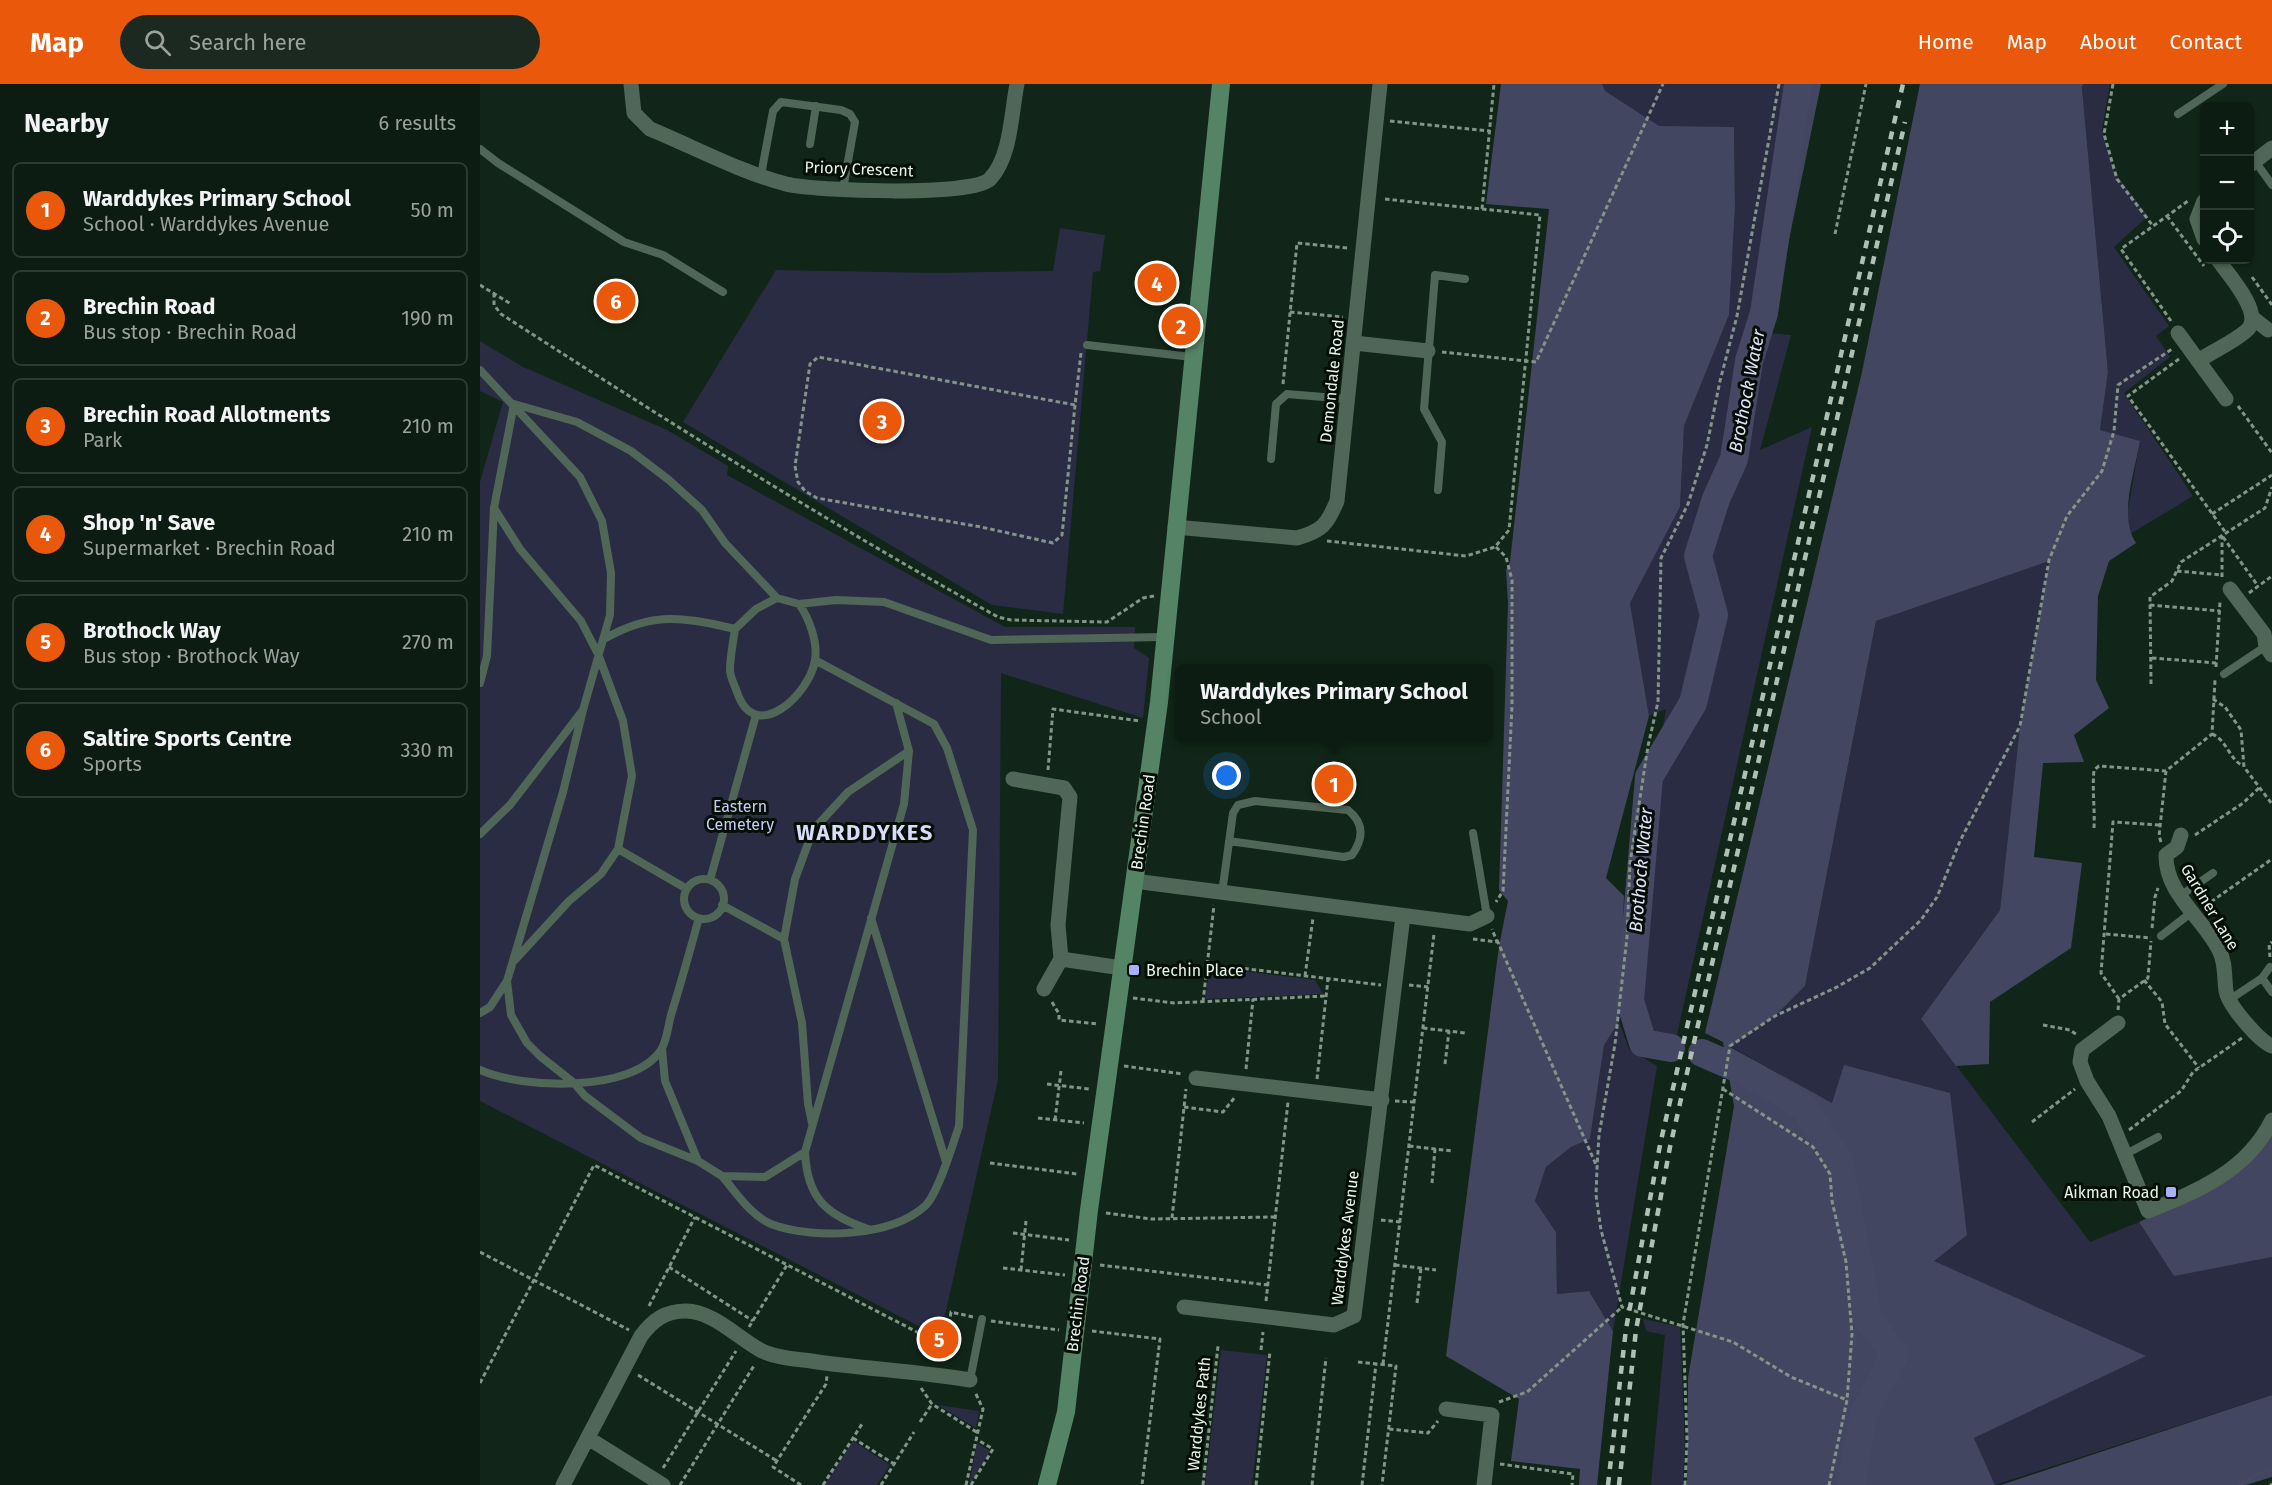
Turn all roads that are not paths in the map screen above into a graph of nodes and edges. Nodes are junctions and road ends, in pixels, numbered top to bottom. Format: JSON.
{"nodes":[{"id":1,"x":631,"y":84,"type":"edge"},
{"id":2,"x":1017,"y":84,"type":"edge"},
{"id":3,"x":1221,"y":84,"type":"edge"},
{"id":4,"x":1380,"y":84,"type":"edge"},
{"id":5,"x":2223,"y":84,"type":"edge"},
{"id":6,"x":816,"y":105,"type":"junction"},
{"id":7,"x":2178,"y":114,"type":"dead end"},
{"id":8,"x":810,"y":144,"type":"dead end"},
{"id":9,"x":2272,"y":148,"type":"edge"},
{"id":10,"x":480,"y":149,"type":"edge"},
{"id":11,"x":2254,"y":162,"type":"edge"},
{"id":12,"x":2254,"y":165,"type":"edge"},
{"id":13,"x":761,"y":175,"type":"junction"},
{"id":14,"x":2272,"y":185,"type":"edge"},
{"id":15,"x":843,"y":189,"type":"junction"},
{"id":16,"x":2198,"y":200,"type":"edge"},
{"id":17,"x":2200,"y":226,"type":"edge"},
{"id":18,"x":2221,"y":264,"type":"edge"},
{"id":19,"x":1465,"y":279,"type":"dead end"},
{"id":20,"x":723,"y":292,"type":"dead end"},
{"id":21,"x":2253,"y":318,"type":"junction"},
{"id":22,"x":2268,"y":330,"type":"dead end"},
{"id":23,"x":1354,"y":343,"type":"junction"},
{"id":24,"x":1087,"y":345,"type":"road end"},
{"id":25,"x":1428,"y":351,"type":"junction"},
{"id":26,"x":1192,"y":357,"type":"junction"},
{"id":27,"x":480,"y":370,"type":"edge"},
{"id":28,"x":1348,"y":399,"type":"junction"},
{"id":29,"x":2226,"y":399,"type":"road end"},
{"id":30,"x":514,"y":404,"type":"junction"},
{"id":31,"x":1271,"y":459,"type":"dead end"},
{"id":32,"x":1438,"y":490,"type":"dead end"},
{"id":33,"x":494,"y":508,"type":"junction"},
{"id":34,"x":1175,"y":526,"type":"junction"},
{"id":35,"x":2227,"y":593,"type":"road end"},
{"id":36,"x":777,"y":598,"type":"junction"},
{"id":37,"x":799,"y":604,"type":"junction"},
{"id":38,"x":735,"y":629,"type":"junction"},
{"id":39,"x":1164,"y":637,"type":"junction"},
{"id":40,"x":604,"y":639,"type":"junction"},
{"id":41,"x":2269,"y":650,"type":"edge"},
{"id":42,"x":598,"y":654,"type":"junction"},
{"id":43,"x":816,"y":660,"type":"junction"},
{"id":44,"x":2224,"y":674,"type":"dead end"},
{"id":45,"x":480,"y":683,"type":"edge"},
{"id":46,"x":896,"y":703,"type":"junction"},
{"id":47,"x":583,"y":710,"type":"junction"},
{"id":48,"x":756,"y":715,"type":"junction"},
{"id":49,"x":909,"y":751,"type":"junction"},
{"id":50,"x":1013,"y":779,"type":"dead end"},
{"id":51,"x":1473,"y":833,"type":"dead end"},
{"id":52,"x":480,"y":834,"type":"edge"},
{"id":53,"x":2181,"y":835,"type":"road end"},
{"id":54,"x":1229,"y":841,"type":"junction"},
{"id":55,"x":618,"y":849,"type":"junction"},
{"id":56,"x":2213,"y":873,"type":"dead end"},
{"id":57,"x":710,"y":880,"type":"junction"},
{"id":58,"x":1134,"y":882,"type":"junction"},
{"id":59,"x":687,"y":889,"type":"junction"},
{"id":60,"x":1219,"y":892,"type":"junction"},
{"id":61,"x":2180,"y":896,"type":"junction"},
{"id":62,"x":722,"y":905,"type":"junction"},
{"id":63,"x":2193,"y":913,"type":"junction"},
{"id":64,"x":1403,"y":916,"type":"junction"},
{"id":65,"x":1487,"y":916,"type":"joint"},
{"id":66,"x":699,"y":918,"type":"junction"},
{"id":67,"x":870,"y":918,"type":"junction"},
{"id":68,"x":2161,"y":936,"type":"dead end"},
{"id":69,"x":784,"y":939,"type":"junction"},
{"id":70,"x":1061,"y":959,"type":"junction"},
{"id":71,"x":513,"y":962,"type":"junction"},
{"id":72,"x":2270,"y":967,"type":"road end"},
{"id":73,"x":1122,"y":968,"type":"junction"},
{"id":74,"x":2262,"y":978,"type":"junction"},
{"id":75,"x":507,"y":981,"type":"junction"},
{"id":76,"x":1044,"y":989,"type":"road end"},
{"id":77,"x":2272,"y":992,"type":"edge"},
{"id":78,"x":2229,"y":1000,"type":"junction"},
{"id":79,"x":480,"y":1013,"type":"edge"},
{"id":80,"x":2118,"y":1023,"type":"road end"},
{"id":81,"x":2272,"y":1046,"type":"edge"},
{"id":82,"x":662,"y":1049,"type":"junction"},
{"id":83,"x":480,"y":1070,"type":"edge"},
{"id":84,"x":1188,"y":1076,"type":"road end"},
{"id":85,"x":574,"y":1083,"type":"junction"},
{"id":86,"x":1382,"y":1100,"type":"junction"},
{"id":87,"x":2272,"y":1120,"type":"edge"},
{"id":88,"x":813,"y":1125,"type":"junction"},
{"id":89,"x":2158,"y":1137,"type":"dead end"},
{"id":90,"x":805,"y":1152,"type":"junction"},
{"id":91,"x":2124,"y":1155,"type":"junction"},
{"id":92,"x":698,"y":1161,"type":"junction"},
{"id":93,"x":946,"y":1164,"type":"junction"},
{"id":94,"x":722,"y":1176,"type":"junction"},
{"id":95,"x":872,"y":1230,"type":"junction"},
{"id":96,"x":1184,"y":1307,"type":"dead end"},
{"id":97,"x":982,"y":1319,"type":"dead end"},
{"id":98,"x":970,"y":1380,"type":"joint"},
{"id":99,"x":1446,"y":1409,"type":"road end"},
{"id":100,"x":588,"y":1438,"type":"junction"},
{"id":101,"x":659,"y":1483,"type":"edge"},
{"id":102,"x":564,"y":1485,"type":"edge"},
{"id":103,"x":1047,"y":1485,"type":"edge"},
{"id":104,"x":1484,"y":1485,"type":"edge"}],
"edges":[{"from":1,"to":13,"type":"street","name":"Priory Crescent"},
{"from":2,"to":15,"type":"street","name":"Priory Crescent"},
{"from":3,"to":26,"type":"street","name":"Brechin Road"},
{"from":4,"to":23,"type":"street","name":"Demondale Road"},
{"from":5,"to":7,"type":"lane"},
{"from":6,"to":8,"type":"lane"},
{"from":6,"to":13,"type":"lane"},
{"from":6,"to":15,"type":"lane"},
{"from":9,"to":11,"type":"street"},
{"from":10,"to":20,"type":"lane"},
{"from":12,"to":14,"type":"lane"},
{"from":13,"to":15,"type":"street","name":"Priory Crescent"},
{"from":16,"to":17,"type":"street"},
{"from":18,"to":21,"type":"street"},
{"from":19,"to":25,"type":"lane"},
{"from":21,"to":22,"type":"street"},
{"from":21,"to":29,"type":"street"},
{"from":23,"to":25,"type":"street"},
{"from":23,"to":28,"type":"street","name":"Demondale Road"},
{"from":24,"to":26,"type":"lane"},
{"from":25,"to":32,"type":"lane"},
{"from":26,"to":34,"type":"street","name":"Brechin Road"},
{"from":27,"to":30,"type":"lane"},
{"from":28,"to":31,"type":"lane"},
{"from":28,"to":34,"type":"street","name":"Demondale Road"},
{"from":30,"to":33,"type":"lane"},
{"from":30,"to":36,"type":"lane"},
{"from":30,"to":40,"type":"lane"},
{"from":33,"to":42,"type":"lane"},
{"from":33,"to":45,"type":"lane"},
{"from":34,"to":39,"type":"street","name":"Brechin Road"},
{"from":35,"to":41,"type":"street"},
{"from":36,"to":37,"type":"lane"},
{"from":36,"to":38,"type":"lane"},
{"from":37,"to":39,"type":"lane"},
{"from":37,"to":43,"type":"lane"},
{"from":38,"to":40,"type":"lane"},
{"from":38,"to":48,"type":"lane"},
{"from":39,"to":58,"type":"street","name":"Brechin Road"},
{"from":40,"to":42,"type":"lane"},
{"from":41,"to":44,"type":"lane"},
{"from":42,"to":47,"type":"lane"},
{"from":42,"to":55,"type":"lane"},
{"from":43,"to":46,"type":"lane"},
{"from":43,"to":48,"type":"lane"},
{"from":46,"to":49,"type":"lane"},
{"from":46,"to":93,"type":"lane"},
{"from":47,"to":52,"type":"lane"},
{"from":47,"to":71,"type":"lane"},
{"from":48,"to":57,"type":"lane"},
{"from":49,"to":67,"type":"lane"},
{"from":49,"to":69,"type":"lane"},
{"from":50,"to":70,"type":"street"},
{"from":51,"to":65,"type":"lane"},
{"from":53,"to":61,"type":"street","name":"Gardner Lane"},
{"from":54,"to":54,"type":"lane"},
{"from":54,"to":60,"type":"lane"},
{"from":55,"to":59,"type":"lane"},
{"from":55,"to":71,"type":"lane"},
{"from":56,"to":61,"type":"lane"},
{"from":57,"to":59,"type":"lane"},
{"from":57,"to":62,"type":"lane"},
{"from":58,"to":60,"type":"street"},
{"from":58,"to":73,"type":"street","name":"Brechin Road"},
{"from":59,"to":66,"type":"lane"},
{"from":60,"to":64,"type":"street"},
{"from":61,"to":63,"type":"street","name":"Gardner Lane"},
{"from":62,"to":66,"type":"lane"},
{"from":62,"to":69,"type":"lane"},
{"from":63,"to":68,"type":"lane"},
{"from":63,"to":78,"type":"street","name":"Gardner Lane"},
{"from":64,"to":65,"type":"street"},
{"from":64,"to":86,"type":"street","name":"Warddykes Avenue"},
{"from":66,"to":82,"type":"lane"},
{"from":67,"to":88,"type":"lane"},
{"from":67,"to":93,"type":"lane"},
{"from":69,"to":88,"type":"lane"},
{"from":70,"to":73,"type":"street"},
{"from":70,"to":76,"type":"street"},
{"from":71,"to":75,"type":"lane"},
{"from":72,"to":74,"type":"lane"},
{"from":73,"to":103,"type":"street","name":"Brechin Road"},
{"from":74,"to":77,"type":"lane"},
{"from":74,"to":78,"type":"lane"},
{"from":75,"to":79,"type":"lane"},
{"from":75,"to":85,"type":"lane"},
{"from":78,"to":81,"type":"street"},
{"from":80,"to":91,"type":"street"},
{"from":82,"to":85,"type":"lane"},
{"from":82,"to":92,"type":"lane"},
{"from":83,"to":85,"type":"lane"},
{"from":84,"to":86,"type":"street"},
{"from":85,"to":92,"type":"lane"},
{"from":86,"to":96,"type":"street","name":"Warddykes Avenue"},
{"from":87,"to":91,"type":"street"},
{"from":88,"to":90,"type":"lane"},
{"from":89,"to":91,"type":"lane"},
{"from":90,"to":94,"type":"lane"},
{"from":90,"to":95,"type":"lane"},
{"from":92,"to":94,"type":"lane"},
{"from":93,"to":95,"type":"lane"},
{"from":94,"to":95,"type":"lane"},
{"from":97,"to":98,"type":"lane"},
{"from":98,"to":100,"type":"street"},
{"from":99,"to":104,"type":"street"},
{"from":100,"to":101,"type":"street"},
{"from":100,"to":102,"type":"street"}]}
